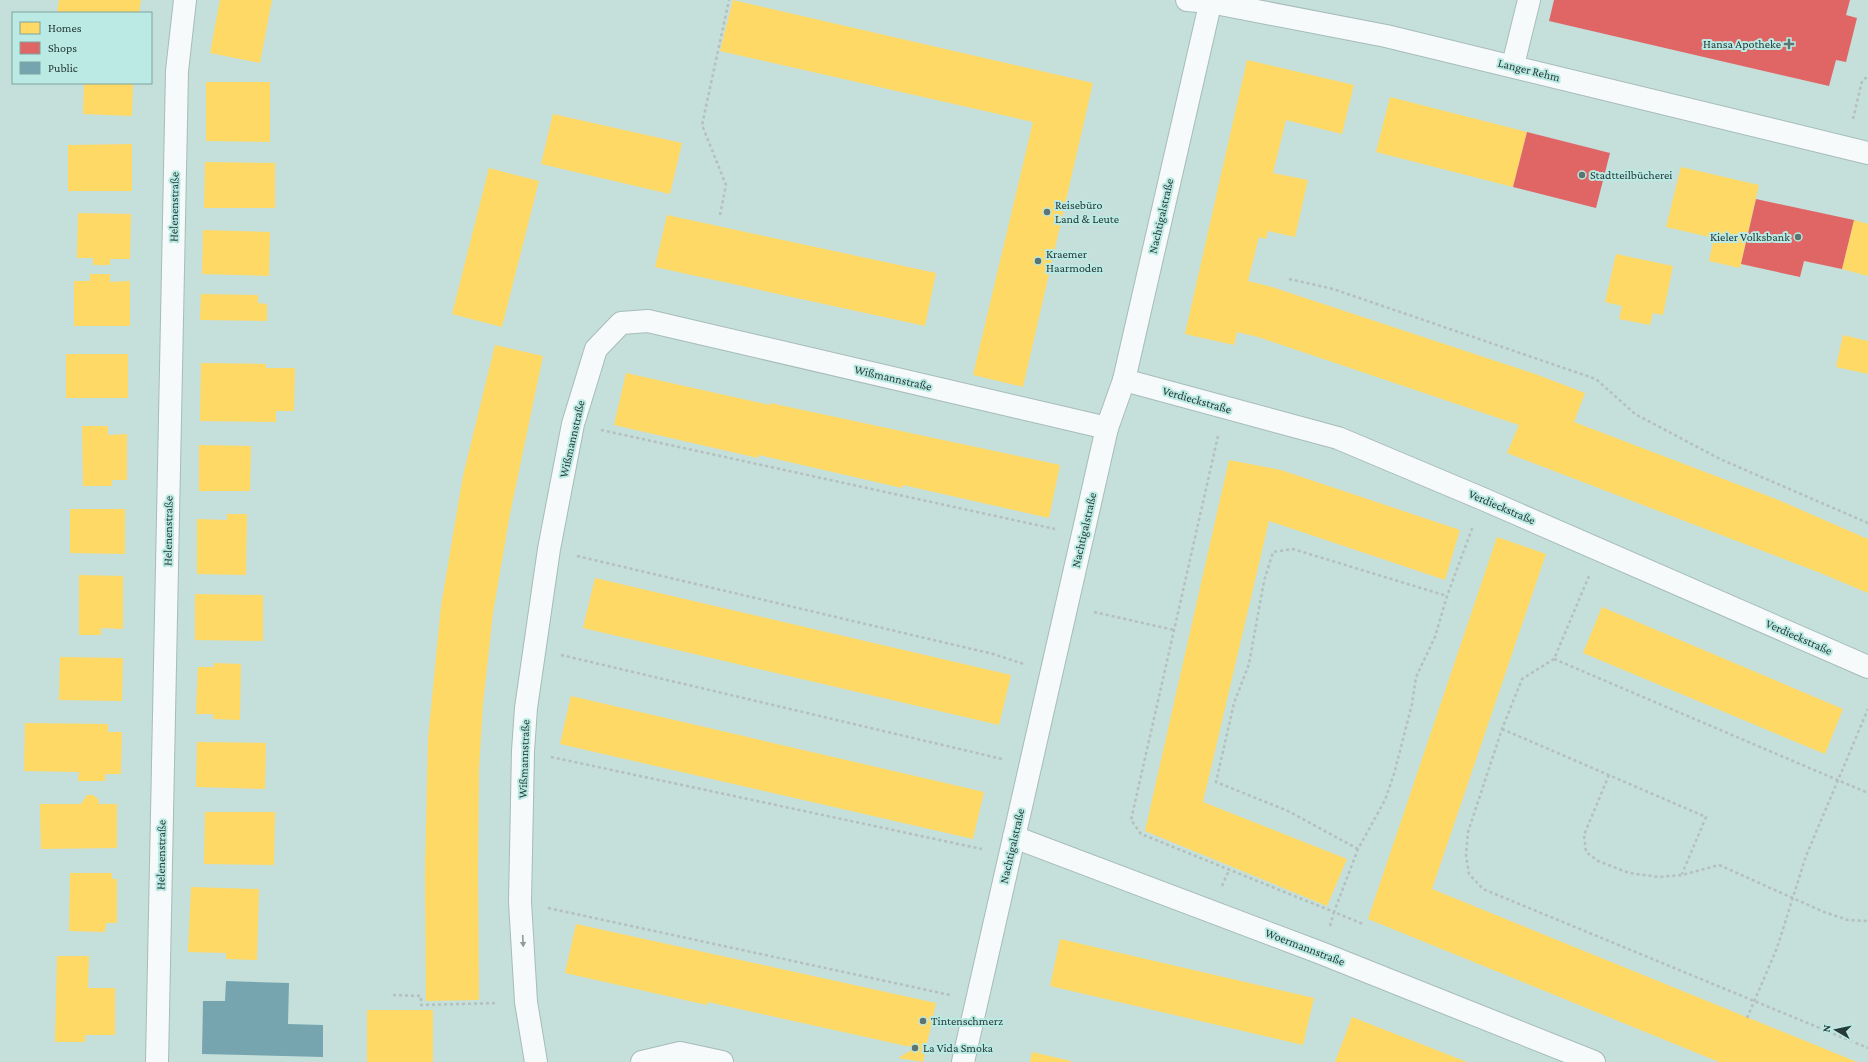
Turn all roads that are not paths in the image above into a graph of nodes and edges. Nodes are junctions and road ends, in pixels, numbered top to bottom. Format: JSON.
{"nodes":[{"id":1,"x":185,"y":0,"type":"edge"},
{"id":2,"x":1187,"y":0,"type":"edge"},
{"id":3,"x":1529,"y":0,"type":"edge"},
{"id":4,"x":1211,"y":1,"type":"edge"},
{"id":5,"x":1513,"y":65,"type":"junction"},
{"id":6,"x":1868,"y":153,"type":"edge"},
{"id":7,"x":1124,"y":380,"type":"junction"},
{"id":8,"x":1107,"y":428,"type":"junction"},
{"id":9,"x":1868,"y":668,"type":"edge"},
{"id":10,"x":1012,"y":846,"type":"junction"},
{"id":11,"x":157,"y":1062,"type":"edge"},
{"id":12,"x":536,"y":1062,"type":"edge"},
{"id":13,"x":642,"y":1062,"type":"edge"},
{"id":14,"x":722,"y":1062,"type":"edge"},
{"id":15,"x":963,"y":1062,"type":"edge"},
{"id":16,"x":1594,"y":1062,"type":"edge"}],
"edges":[{"from":1,"to":11,"type":"street","name":"Helenenstraße"},
{"from":2,"to":4,"type":"street","name":"Langer Rehm"},
{"from":3,"to":5,"type":"street"},
{"from":4,"to":5,"type":"street","name":"Langer Rehm"},
{"from":4,"to":7,"type":"street","name":"Nachtigalstraße"},
{"from":5,"to":6,"type":"street","name":"Langer Rehm"},
{"from":7,"to":8,"type":"street","name":"Nachtigalstraße"},
{"from":7,"to":9,"type":"street","name":"Verdieckstraße"},
{"from":8,"to":10,"type":"street","name":"Nachtigalstraße"},
{"from":8,"to":12,"type":"street","name":"Wißmannstraße","one_way":true},
{"from":10,"to":15,"type":"street","name":"Nachtigalstraße"},
{"from":10,"to":16,"type":"street","name":"Woermannstraße"},
{"from":13,"to":14,"type":"street"}]}
